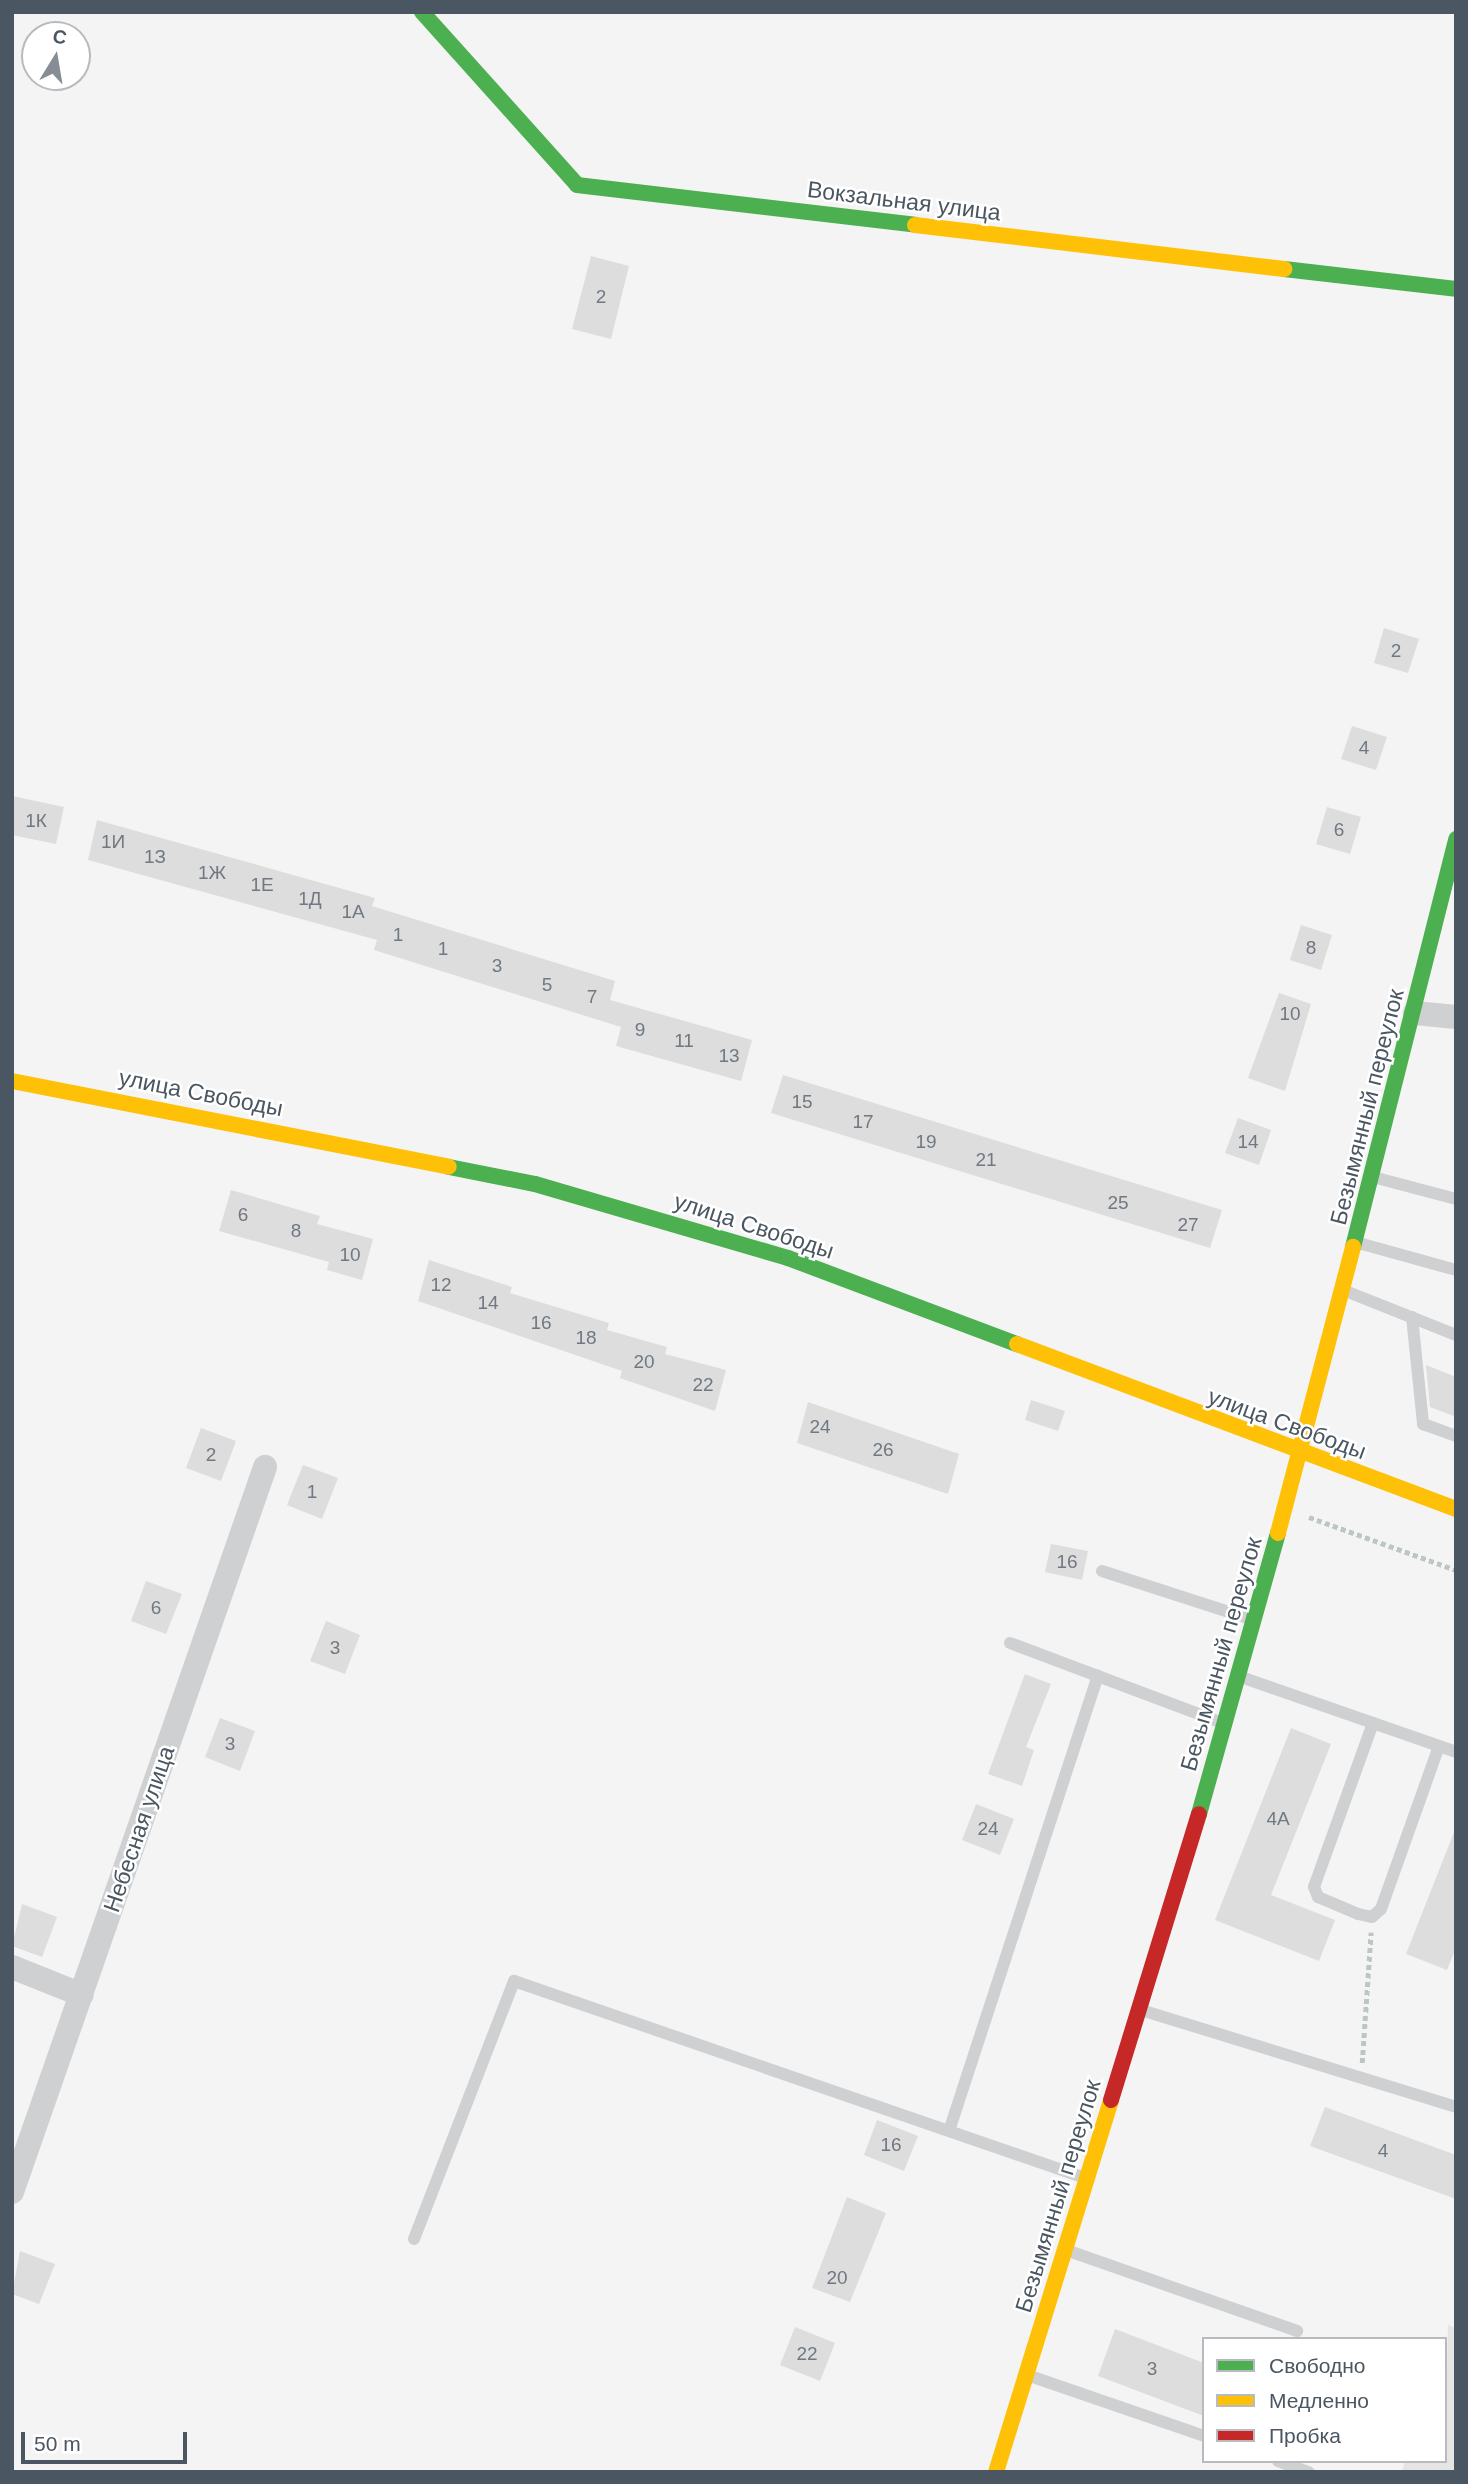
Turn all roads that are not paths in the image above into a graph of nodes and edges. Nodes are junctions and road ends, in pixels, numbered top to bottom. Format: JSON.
{"nodes":[{"id":1,"x":422,"y":12,"type":"edge"},
{"id":2,"x":1456,"y":289,"type":"edge"},
{"id":3,"x":1456,"y":839,"type":"edge"},
{"id":4,"x":1415,"y":1013,"type":"junction"},
{"id":5,"x":1456,"y":1017,"type":"edge"},
{"id":6,"x":12,"y":1082,"type":"edge"},
{"id":7,"x":1373,"y":1177,"type":"junction"},
{"id":8,"x":1456,"y":1199,"type":"edge"},
{"id":9,"x":1355,"y":1242,"type":"junction"},
{"id":10,"x":1456,"y":1270,"type":"edge"},
{"id":11,"x":1343,"y":1290,"type":"junction"},
{"id":12,"x":1412,"y":1317,"type":"junction"},
{"id":13,"x":1456,"y":1335,"type":"edge"},
{"id":14,"x":1456,"y":1436,"type":"edge"},
{"id":15,"x":1300,"y":1454,"type":"junction"},
{"id":16,"x":265,"y":1467,"type":"dead end"},
{"id":17,"x":1456,"y":1509,"type":"edge"},
{"id":18,"x":1102,"y":1571,"type":"dead end"},
{"id":19,"x":1255,"y":1620,"type":"junction"},
{"id":20,"x":1010,"y":1643,"type":"dead end"},
{"id":21,"x":1098,"y":1676,"type":"junction"},
{"id":22,"x":1240,"y":1677,"type":"junction"},
{"id":23,"x":1373,"y":1723,"type":"junction"},
{"id":24,"x":1227,"y":1724,"type":"junction"},
{"id":25,"x":1440,"y":1746,"type":"junction"},
{"id":26,"x":1456,"y":1752,"type":"edge"},
{"id":27,"x":12,"y":1967,"type":"edge"},
{"id":28,"x":82,"y":1995,"type":"junction"},
{"id":29,"x":1140,"y":2010,"type":"junction"},
{"id":30,"x":1456,"y":2107,"type":"edge"},
{"id":31,"x":950,"y":2128,"type":"junction"},
{"id":32,"x":1089,"y":2179,"type":"junction"},
{"id":33,"x":12,"y":2192,"type":"edge"},
{"id":34,"x":414,"y":2239,"type":"dead end"},
{"id":35,"x":1066,"y":2250,"type":"junction"},
{"id":36,"x":1297,"y":2331,"type":"dead end"},
{"id":37,"x":1026,"y":2375,"type":"junction"},
{"id":38,"x":1202,"y":2435,"type":"edge"},
{"id":39,"x":1284,"y":2463,"type":"edge"},
{"id":40,"x":996,"y":2472,"type":"edge"},
{"id":41,"x":1309,"y":2472,"type":"edge"}],
"edges":[{"from":1,"to":2,"type":"street","name":"Вокзальная улица"},
{"from":3,"to":4,"type":"street","name":"Безымянный переулок"},
{"from":4,"to":5,"type":"street"},
{"from":4,"to":7,"type":"street","name":"Безымянный переулок"},
{"from":6,"to":15,"type":"street","name":"улица Свободы"},
{"from":7,"to":8,"type":"lane"},
{"from":7,"to":9,"type":"street","name":"Безымянный переулок"},
{"from":9,"to":10,"type":"lane"},
{"from":9,"to":11,"type":"street","name":"Безымянный переулок"},
{"from":11,"to":12,"type":"lane"},
{"from":11,"to":15,"type":"street","name":"Безымянный переулок"},
{"from":12,"to":13,"type":"lane"},
{"from":12,"to":14,"type":"lane"},
{"from":15,"to":17,"type":"street","name":"улица Свободы"},
{"from":15,"to":19,"type":"street","name":"Безымянный переулок"},
{"from":16,"to":28,"type":"street","name":"Небесная улица"},
{"from":18,"to":19,"type":"lane"},
{"from":19,"to":22,"type":"street","name":"Безымянный переулок"},
{"from":20,"to":21,"type":"lane"},
{"from":21,"to":24,"type":"lane"},
{"from":21,"to":31,"type":"lane"},
{"from":22,"to":23,"type":"lane"},
{"from":22,"to":24,"type":"street","name":"Безымянный переулок"},
{"from":23,"to":25,"type":"lane"},
{"from":23,"to":25,"type":"lane"},
{"from":24,"to":29,"type":"street","name":"Безымянный переулок"},
{"from":25,"to":26,"type":"lane"},
{"from":27,"to":28,"type":"street"},
{"from":28,"to":33,"type":"street","name":"Небесная улица"},
{"from":29,"to":30,"type":"lane"},
{"from":29,"to":32,"type":"street","name":"Безымянный переулок"},
{"from":31,"to":32,"type":"lane"},
{"from":31,"to":34,"type":"lane"},
{"from":32,"to":35,"type":"street","name":"Безымянный переулок"},
{"from":35,"to":36,"type":"lane"},
{"from":35,"to":37,"type":"street","name":"Безымянный переулок"},
{"from":37,"to":38,"type":"lane"},
{"from":37,"to":40,"type":"street","name":"Безымянный переулок"},
{"from":39,"to":41,"type":"lane"}]}
